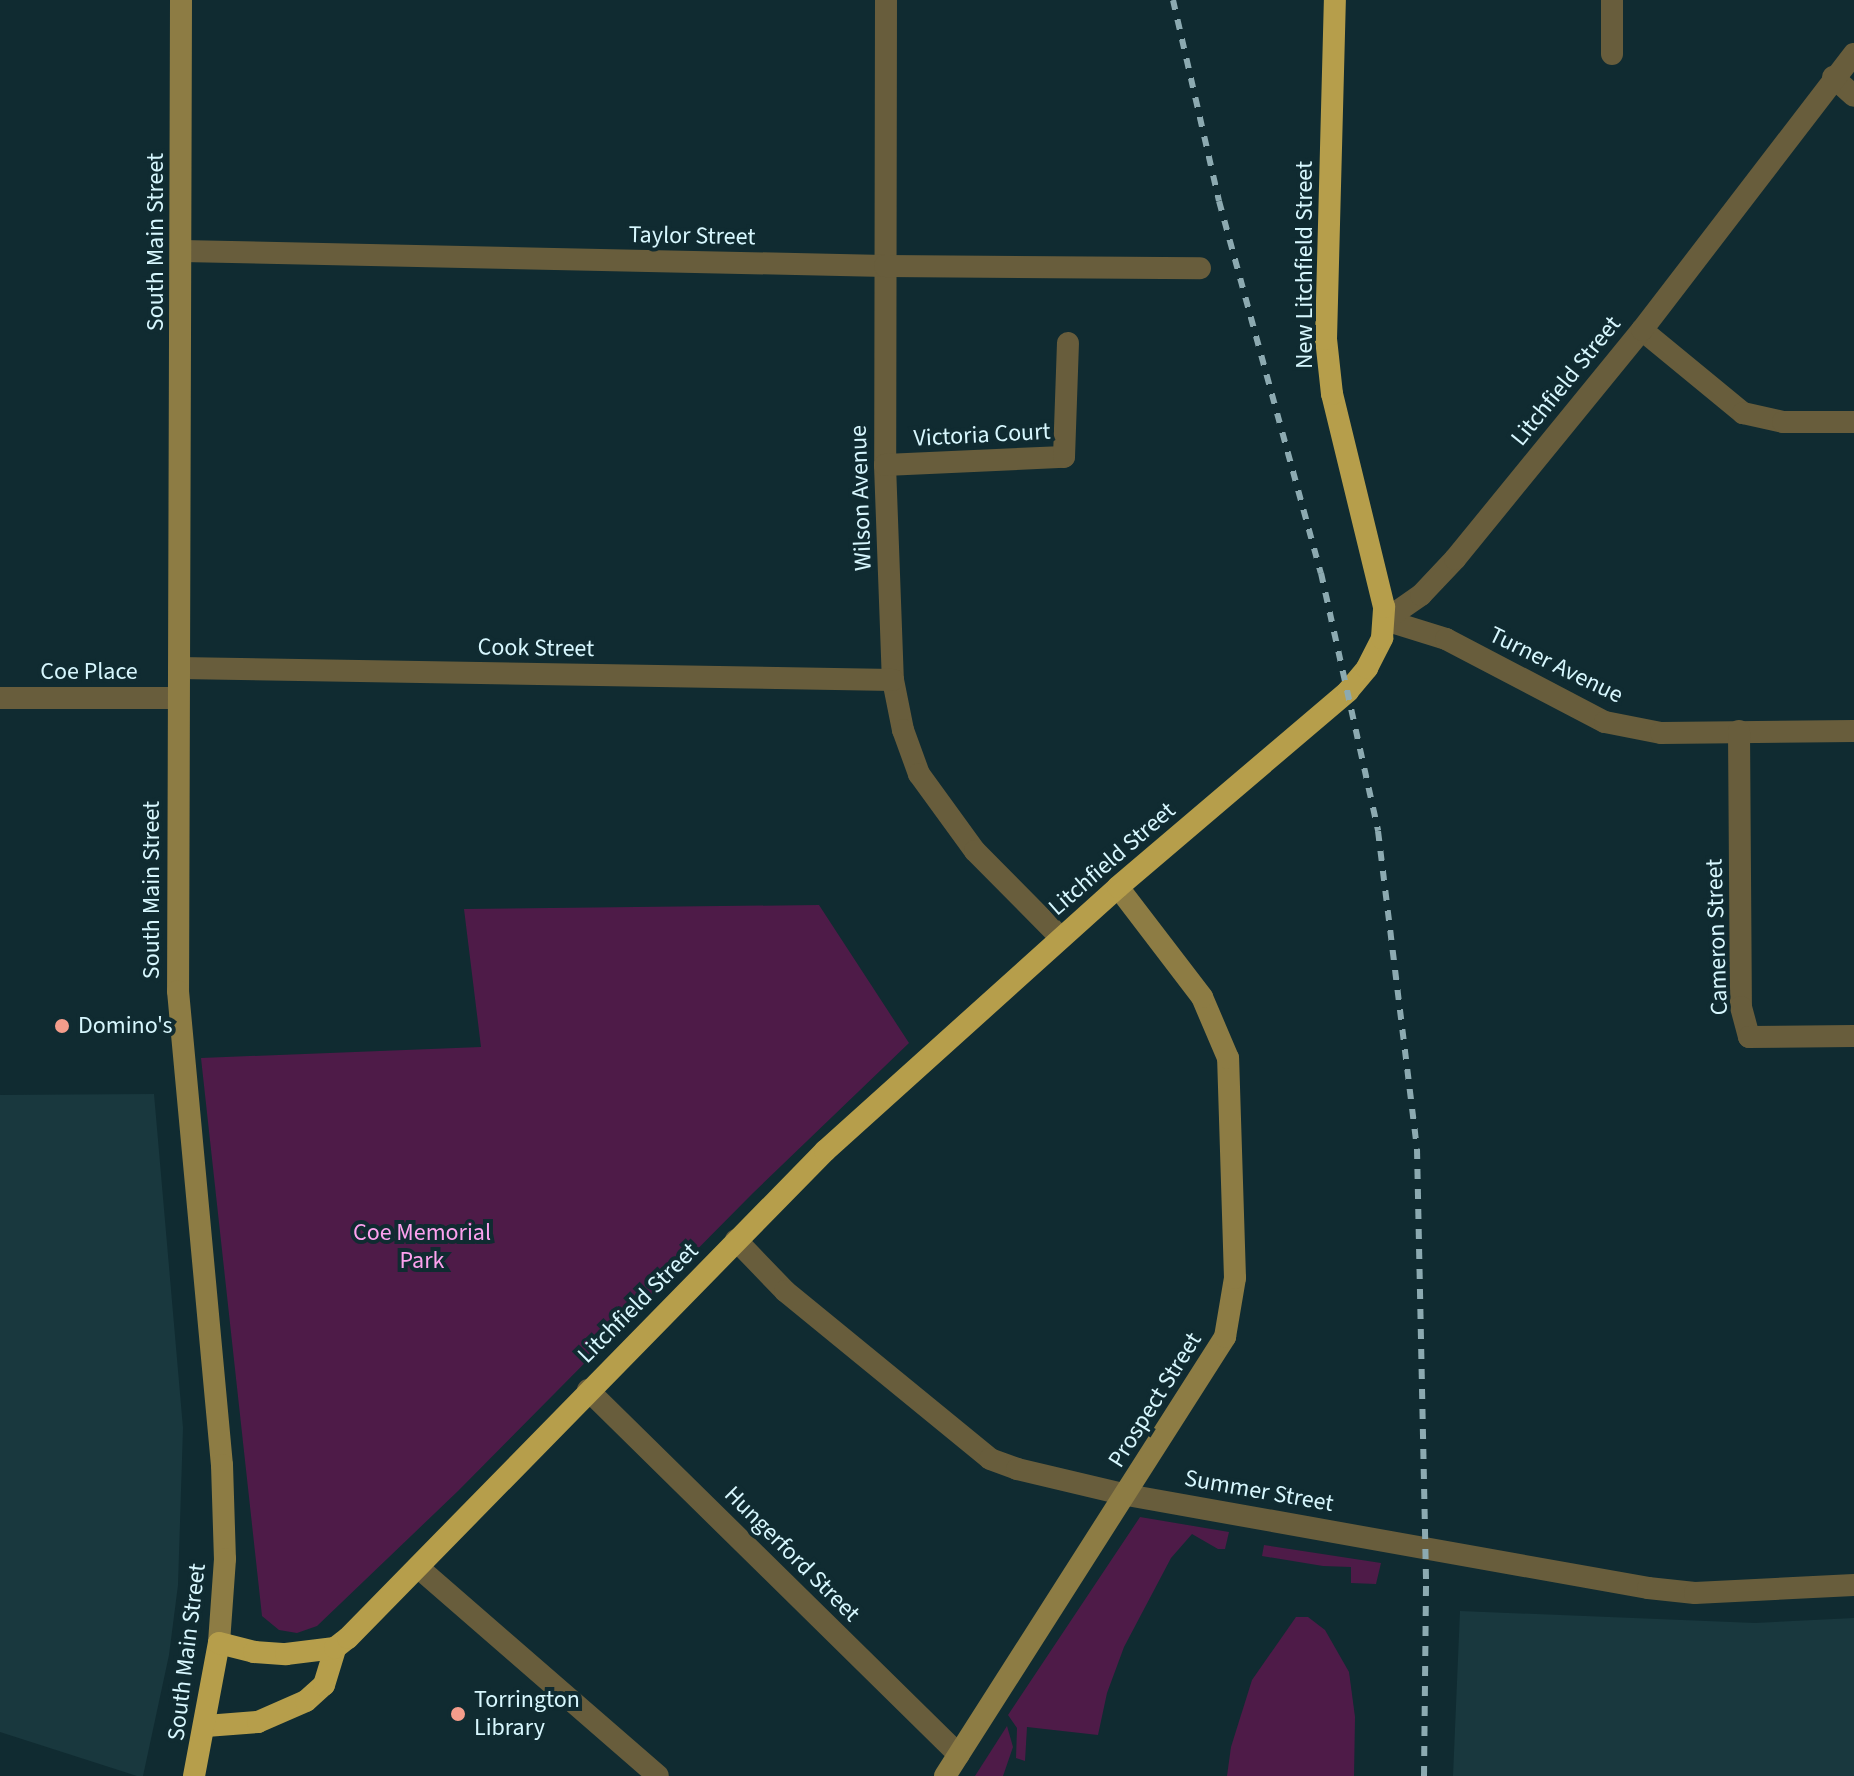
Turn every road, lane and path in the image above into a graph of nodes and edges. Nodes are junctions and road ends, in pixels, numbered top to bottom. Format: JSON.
{"nodes":[{"id":1,"x":181,"y":0,"type":"edge"},
{"id":2,"x":886,"y":0,"type":"edge"},
{"id":3,"x":1335,"y":0,"type":"edge"},
{"id":4,"x":1612,"y":0,"type":"edge"},
{"id":5,"x":1612,"y":54,"type":"dead end"},
{"id":6,"x":1854,"y":54,"type":"edge"},
{"id":7,"x":1833,"y":77,"type":"junction"},
{"id":8,"x":1854,"y":96,"type":"edge"},
{"id":9,"x":182,"y":251,"type":"junction"},
{"id":10,"x":885,"y":266,"type":"junction"},
{"id":11,"x":1200,"y":268,"type":"dead end"},
{"id":12,"x":1642,"y":330,"type":"junction"},
{"id":13,"x":1068,"y":343,"type":"dead end"},
{"id":14,"x":1854,"y":422,"type":"edge"},
{"id":15,"x":885,"y":465,"type":"junction"},
{"id":16,"x":1385,"y":620,"type":"junction"},
{"id":17,"x":179,"y":668,"type":"junction"},
{"id":18,"x":893,"y":680,"type":"junction"},
{"id":19,"x":0,"y":698,"type":"edge"},
{"id":20,"x":178,"y":698,"type":"junction"},
{"id":21,"x":1739,"y":731,"type":"junction"},
{"id":22,"x":1854,"y":731,"type":"edge"},
{"id":23,"x":1118,"y":887,"type":"junction"},
{"id":24,"x":1061,"y":938,"type":"junction"},
{"id":25,"x":1854,"y":1036,"type":"edge"},
{"id":26,"x":736,"y":1240,"type":"junction"},
{"id":27,"x":588,"y":1390,"type":"junction"},
{"id":28,"x":1127,"y":1495,"type":"junction"},
{"id":29,"x":420,"y":1569,"type":"junction"},
{"id":30,"x":1854,"y":1585,"type":"edge"},
{"id":31,"x":219,"y":1643,"type":"junction"},
{"id":32,"x":335,"y":1648,"type":"junction"},
{"id":33,"x":206,"y":1726,"type":"junction"},
{"id":34,"x":959,"y":1755,"type":"junction"},
{"id":35,"x":194,"y":1776,"type":"edge"},
{"id":36,"x":658,"y":1776,"type":"edge"},
{"id":37,"x":945,"y":1776,"type":"edge"}],
"edges":[{"from":1,"to":9,"type":"main road","name":"South Main Street"},
{"from":2,"to":10,"type":"street","name":"Wilson Avenue"},
{"from":3,"to":16,"type":"highway","name":"New Litchfield Street"},
{"from":4,"to":5,"type":"street"},
{"from":6,"to":7,"type":"street","name":"Litchfield Street"},
{"from":7,"to":8,"type":"street"},
{"from":7,"to":12,"type":"street","name":"Litchfield Street"},
{"from":9,"to":10,"type":"street","name":"Taylor Street"},
{"from":9,"to":17,"type":"main road","name":"South Main Street"},
{"from":10,"to":11,"type":"street","name":"Taylor Street"},
{"from":10,"to":15,"type":"street","name":"Wilson Avenue"},
{"from":12,"to":14,"type":"street"},
{"from":12,"to":16,"type":"street","name":"Litchfield Street"},
{"from":13,"to":15,"type":"street","name":"Victoria Court"},
{"from":15,"to":18,"type":"street","name":"Wilson Avenue"},
{"from":16,"to":21,"type":"street","name":"Turner Avenue"},
{"from":16,"to":23,"type":"highway","name":"Litchfield Street"},
{"from":17,"to":18,"type":"street","name":"Cook Street"},
{"from":17,"to":20,"type":"main road","name":"South Main Street"},
{"from":18,"to":24,"type":"street","name":"Wilson Avenue"},
{"from":19,"to":20,"type":"street","name":"Coe Place"},
{"from":20,"to":31,"type":"main road","name":"South Main Street"},
{"from":21,"to":22,"type":"street","name":"Turner Avenue"},
{"from":21,"to":25,"type":"street","name":"Cameron Street"},
{"from":23,"to":24,"type":"highway","name":"Litchfield Street"},
{"from":23,"to":28,"type":"main road","name":"Prospect Street"},
{"from":24,"to":26,"type":"highway","name":"Litchfield Street"},
{"from":26,"to":27,"type":"highway","name":"Litchfield Street"},
{"from":26,"to":28,"type":"street","name":"Summer Street"},
{"from":27,"to":29,"type":"highway","name":"Litchfield Street"},
{"from":27,"to":34,"type":"street","name":"Hungerford Street"},
{"from":28,"to":30,"type":"street","name":"Summer Street"},
{"from":28,"to":34,"type":"main road","name":"Prospect Street"},
{"from":29,"to":32,"type":"highway","name":"Litchfield Street"},
{"from":29,"to":36,"type":"street"},
{"from":31,"to":32,"type":"highway"},
{"from":31,"to":33,"type":"highway","name":"South Main Street"},
{"from":32,"to":33,"type":"highway","name":"Litchfield Street"},
{"from":33,"to":35,"type":"highway","name":"South Main Street"},
{"from":34,"to":37,"type":"main road","name":"Prospect Street"}]}
